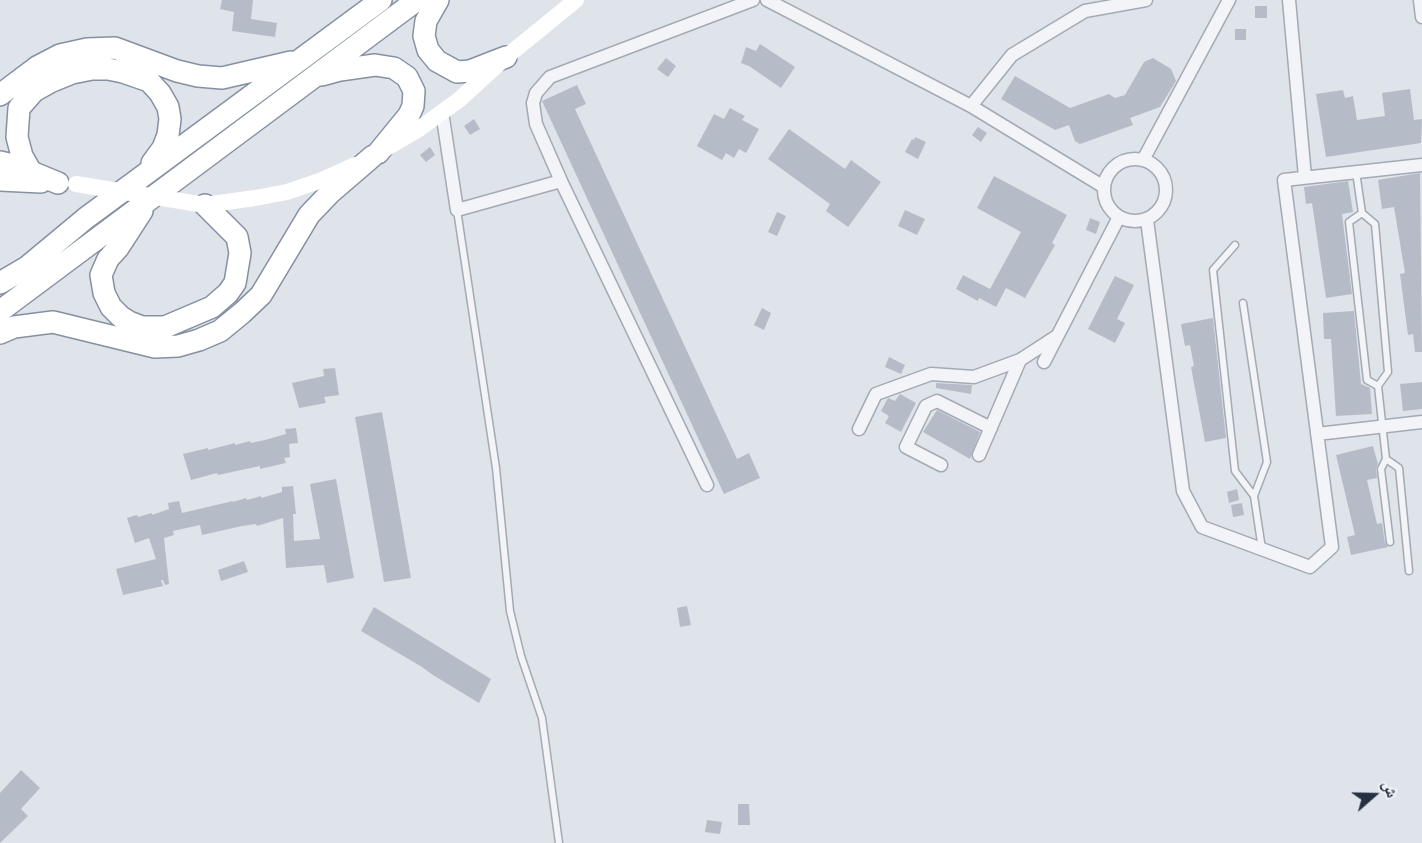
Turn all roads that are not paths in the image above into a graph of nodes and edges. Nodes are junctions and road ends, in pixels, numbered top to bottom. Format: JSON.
{"nodes":[{"id":1,"x":381,"y":0,"type":"edge"},
{"id":2,"x":417,"y":0,"type":"edge"},
{"id":3,"x":438,"y":0,"type":"edge"},
{"id":4,"x":576,"y":0,"type":"edge"},
{"id":5,"x":753,"y":0,"type":"edge"},
{"id":6,"x":767,"y":0,"type":"edge"},
{"id":7,"x":1146,"y":0,"type":"edge"},
{"id":8,"x":1228,"y":0,"type":"edge"},
{"id":9,"x":1289,"y":0,"type":"edge"},
{"id":10,"x":1420,"y":0,"type":"edge"},
{"id":11,"x":1422,"y":17,"type":"edge"},
{"id":12,"x":506,"y":57,"type":"junction"},
{"id":13,"x":300,"y":60,"type":"junction"},
{"id":14,"x":310,"y":79,"type":"junction"},
{"id":15,"x":0,"y":95,"type":"edge"},
{"id":16,"x":971,"y":106,"type":"junction"},
{"id":17,"x":442,"y":112,"type":"junction"},
{"id":18,"x":376,"y":154,"type":"junction"},
{"id":19,"x":1143,"y":160,"type":"junction"},
{"id":20,"x":0,"y":162,"type":"edge"},
{"id":21,"x":1422,"y":165,"type":"edge"},
{"id":22,"x":1356,"y":171,"type":"junction"},
{"id":23,"x":31,"y":172,"type":"junction"},
{"id":24,"x":0,"y":175,"type":"edge"},
{"id":25,"x":1305,"y":177,"type":"junction"},
{"id":26,"x":138,"y":179,"type":"junction"},
{"id":27,"x":0,"y":180,"type":"edge"},
{"id":28,"x":561,"y":181,"type":"junction"},
{"id":29,"x":67,"y":184,"type":"junction"},
{"id":30,"x":1104,"y":187,"type":"junction"},
{"id":31,"x":149,"y":200,"type":"junction"},
{"id":32,"x":205,"y":205,"type":"junction"},
{"id":33,"x":457,"y":210,"type":"junction"},
{"id":34,"x":1362,"y":213,"type":"junction"},
{"id":35,"x":1119,"y":217,"type":"junction"},
{"id":36,"x":1147,"y":220,"type":"junction"},
{"id":37,"x":1235,"y":244,"type":"dead end"},
{"id":38,"x":27,"y":267,"type":"junction"},
{"id":39,"x":0,"y":273,"type":"edge"},
{"id":40,"x":0,"y":284,"type":"edge"},
{"id":41,"x":1243,"y":303,"type":"dead end"},
{"id":42,"x":0,"y":311,"type":"edge"},
{"id":43,"x":0,"y":333,"type":"edge"},
{"id":44,"x":1057,"y":336,"type":"junction"},
{"id":45,"x":1020,"y":360,"type":"junction"},
{"id":46,"x":1044,"y":362,"type":"dead end"},
{"id":47,"x":1378,"y":386,"type":"junction"},
{"id":48,"x":1422,"y":422,"type":"edge"},
{"id":49,"x":1383,"y":426,"type":"junction"},
{"id":50,"x":991,"y":428,"type":"junction"},
{"id":51,"x":859,"y":429,"type":"dead end"},
{"id":52,"x":1317,"y":434,"type":"junction"},
{"id":53,"x":979,"y":455,"type":"dead end"},
{"id":54,"x":1386,"y":459,"type":"junction"},
{"id":55,"x":941,"y":465,"type":"dead end"},
{"id":56,"x":707,"y":485,"type":"dead end"},
{"id":57,"x":1254,"y":496,"type":"junction"},
{"id":58,"x":1390,"y":542,"type":"dead end"},
{"id":59,"x":1263,"y":550,"type":"junction"},
{"id":60,"x":1409,"y":571,"type":"dead end"},
{"id":61,"x":559,"y":843,"type":"edge"}],
"edges":[{"from":1,"to":13,"type":"highway"},
{"from":2,"to":14,"type":"highway"},
{"from":3,"to":12,"type":"highway"},
{"from":4,"to":12,"type":"main road"},
{"from":5,"to":28,"type":"street"},
{"from":6,"to":16,"type":"street"},
{"from":7,"to":16,"type":"street"},
{"from":8,"to":19,"type":"street"},
{"from":9,"to":25,"type":"street"},
{"from":10,"to":11,"type":"street"},
{"from":12,"to":17,"type":"main road"},
{"from":13,"to":15,"type":"highway"},
{"from":13,"to":26,"type":"highway"},
{"from":14,"to":18,"type":"highway"},
{"from":14,"to":31,"type":"highway"},
{"from":16,"to":30,"type":"street"},
{"from":17,"to":18,"type":"main road"},
{"from":17,"to":33,"type":"street"},
{"from":18,"to":32,"type":"main road"},
{"from":18,"to":43,"type":"highway"},
{"from":19,"to":30,"type":"street"},
{"from":19,"to":36,"type":"street"},
{"from":20,"to":23,"type":"highway"},
{"from":21,"to":22,"type":"street"},
{"from":22,"to":25,"type":"street"},
{"from":22,"to":34,"type":"lane"},
{"from":23,"to":26,"type":"highway"},
{"from":23,"to":29,"type":"highway"},
{"from":24,"to":29,"type":"highway"},
{"from":25,"to":52,"type":"street"},
{"from":26,"to":38,"type":"highway"},
{"from":27,"to":29,"type":"highway"},
{"from":28,"to":33,"type":"street"},
{"from":28,"to":56,"type":"street"},
{"from":29,"to":32,"type":"main road","bridge":true},
{"from":30,"to":35,"type":"street"},
{"from":31,"to":32,"type":"highway"},
{"from":31,"to":42,"type":"highway"},
{"from":33,"to":61,"type":"lane"},
{"from":34,"to":47,"type":"lane"},
{"from":34,"to":47,"type":"lane"},
{"from":35,"to":36,"type":"street"},
{"from":35,"to":44,"type":"street"},
{"from":36,"to":59,"type":"street"},
{"from":37,"to":57,"type":"lane"},
{"from":38,"to":39,"type":"highway"},
{"from":38,"to":40,"type":"highway"},
{"from":41,"to":57,"type":"lane"},
{"from":44,"to":45,"type":"street"},
{"from":44,"to":46,"type":"street"},
{"from":45,"to":50,"type":"street"},
{"from":45,"to":51,"type":"street"},
{"from":47,"to":49,"type":"lane"},
{"from":48,"to":49,"type":"street"},
{"from":49,"to":52,"type":"street"},
{"from":49,"to":54,"type":"lane"},
{"from":50,"to":53,"type":"street"},
{"from":50,"to":55,"type":"street"},
{"from":52,"to":59,"type":"street"},
{"from":54,"to":58,"type":"lane"},
{"from":54,"to":60,"type":"lane"},
{"from":57,"to":59,"type":"lane"}]}
